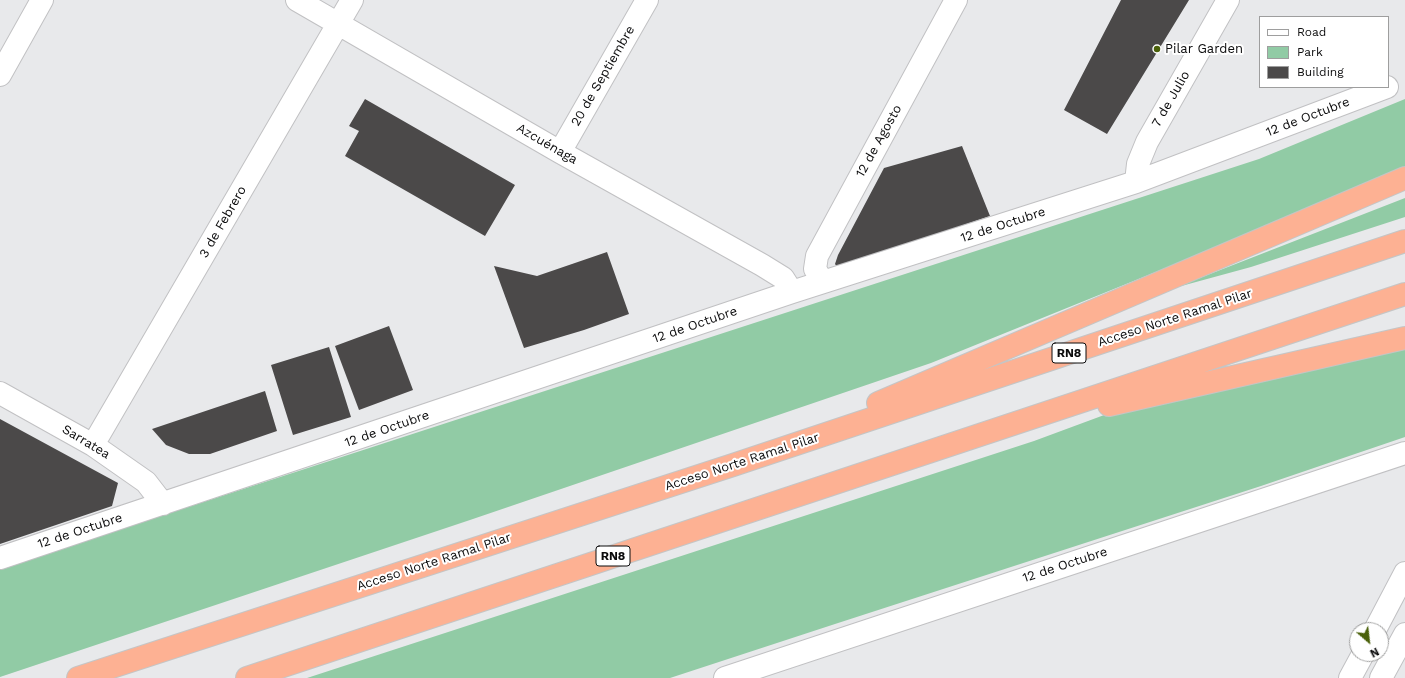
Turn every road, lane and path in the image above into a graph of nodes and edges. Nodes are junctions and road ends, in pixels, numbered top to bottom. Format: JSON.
{"nodes":[{"id":1,"x":42,"y":0,"type":"edge"},
{"id":2,"x":297,"y":0,"type":"edge"},
{"id":3,"x":352,"y":0,"type":"edge"},
{"id":4,"x":647,"y":0,"type":"edge"},
{"id":5,"x":956,"y":0,"type":"edge"},
{"id":6,"x":1228,"y":0,"type":"edge"},
{"id":7,"x":338,"y":24,"type":"junction"},
{"id":8,"x":0,"y":75,"type":"edge"},
{"id":9,"x":1405,"y":80,"type":"edge"},
{"id":10,"x":1389,"y":87,"type":"edge"},
{"id":11,"x":1385,"y":88,"type":"edge"},
{"id":12,"x":560,"y":152,"type":"junction"},
{"id":13,"x":1405,"y":178,"type":"edge"},
{"id":14,"x":1136,"y":182,"type":"junction"},
{"id":15,"x":1405,"y":241,"type":"edge"},
{"id":16,"x":823,"y":282,"type":"junction"},
{"id":17,"x":792,"y":292,"type":"junction"},
{"id":18,"x":1405,"y":294,"type":"edge"},
{"id":19,"x":1405,"y":338,"type":"edge"},
{"id":20,"x":0,"y":393,"type":"edge"},
{"id":21,"x":979,"y":434,"type":"junction"},
{"id":22,"x":93,"y":445,"type":"junction"},
{"id":23,"x":1405,"y":453,"type":"edge"},
{"id":24,"x":733,"y":465,"type":"junction"},
{"id":25,"x":163,"y":504,"type":"junction"},
{"id":26,"x":0,"y":558,"type":"edge"},
{"id":27,"x":1405,"y":573,"type":"edge"},
{"id":28,"x":1379,"y":622,"type":"edge"},
{"id":29,"x":1405,"y":634,"type":"edge"},
{"id":30,"x":1359,"y":662,"type":"edge"},
{"id":31,"x":78,"y":678,"type":"edge"},
{"id":32,"x":247,"y":678,"type":"edge"},
{"id":33,"x":725,"y":678,"type":"edge"},
{"id":34,"x":1350,"y":678,"type":"edge"},
{"id":35,"x":1381,"y":678,"type":"edge"}],
"edges":[{"from":1,"to":8,"type":"street"},
{"from":2,"to":7,"type":"street","name":"Azcuénaga"},
{"from":3,"to":7,"type":"street","name":"3 de Febrero"},
{"from":4,"to":12,"type":"street","name":"20 de Septiembre"},
{"from":5,"to":16,"type":"street","name":"12 de Agosto"},
{"from":6,"to":14,"type":"street","name":"7 de Julio"},
{"from":7,"to":12,"type":"street","name":"Azcuénaga"},
{"from":7,"to":22,"type":"street","name":"3 de Febrero"},
{"from":9,"to":10,"type":"street","name":"12 de Octubre"},
{"from":11,"to":14,"type":"street","name":"12 de Octubre"},
{"from":12,"to":17,"type":"street","name":"Azcuénaga"},
{"from":13,"to":24,"type":"highway"},
{"from":14,"to":16,"type":"street","name":"12 de Octubre"},
{"from":15,"to":24,"type":"highway","name":"Acceso Norte Ramal Pilar","number":"RN8"},
{"from":16,"to":17,"type":"street","name":"12 de Octubre"},
{"from":17,"to":25,"type":"street","name":"12 de Octubre"},
{"from":18,"to":21,"type":"highway","number":"RN8"},
{"from":19,"to":21,"type":"highway"},
{"from":20,"to":22,"type":"street","name":"Sarratea"},
{"from":21,"to":32,"type":"highway","number":"RN8"},
{"from":22,"to":25,"type":"street","name":"Sarratea"},
{"from":23,"to":33,"type":"street","name":"12 de Octubre"},
{"from":24,"to":31,"type":"highway","name":"Acceso Norte Ramal Pilar","number":"RN8"},
{"from":25,"to":26,"type":"street","name":"12 de Octubre"},
{"from":27,"to":28,"type":"street"},
{"from":29,"to":35,"type":"street"},
{"from":30,"to":34,"type":"street"}]}
